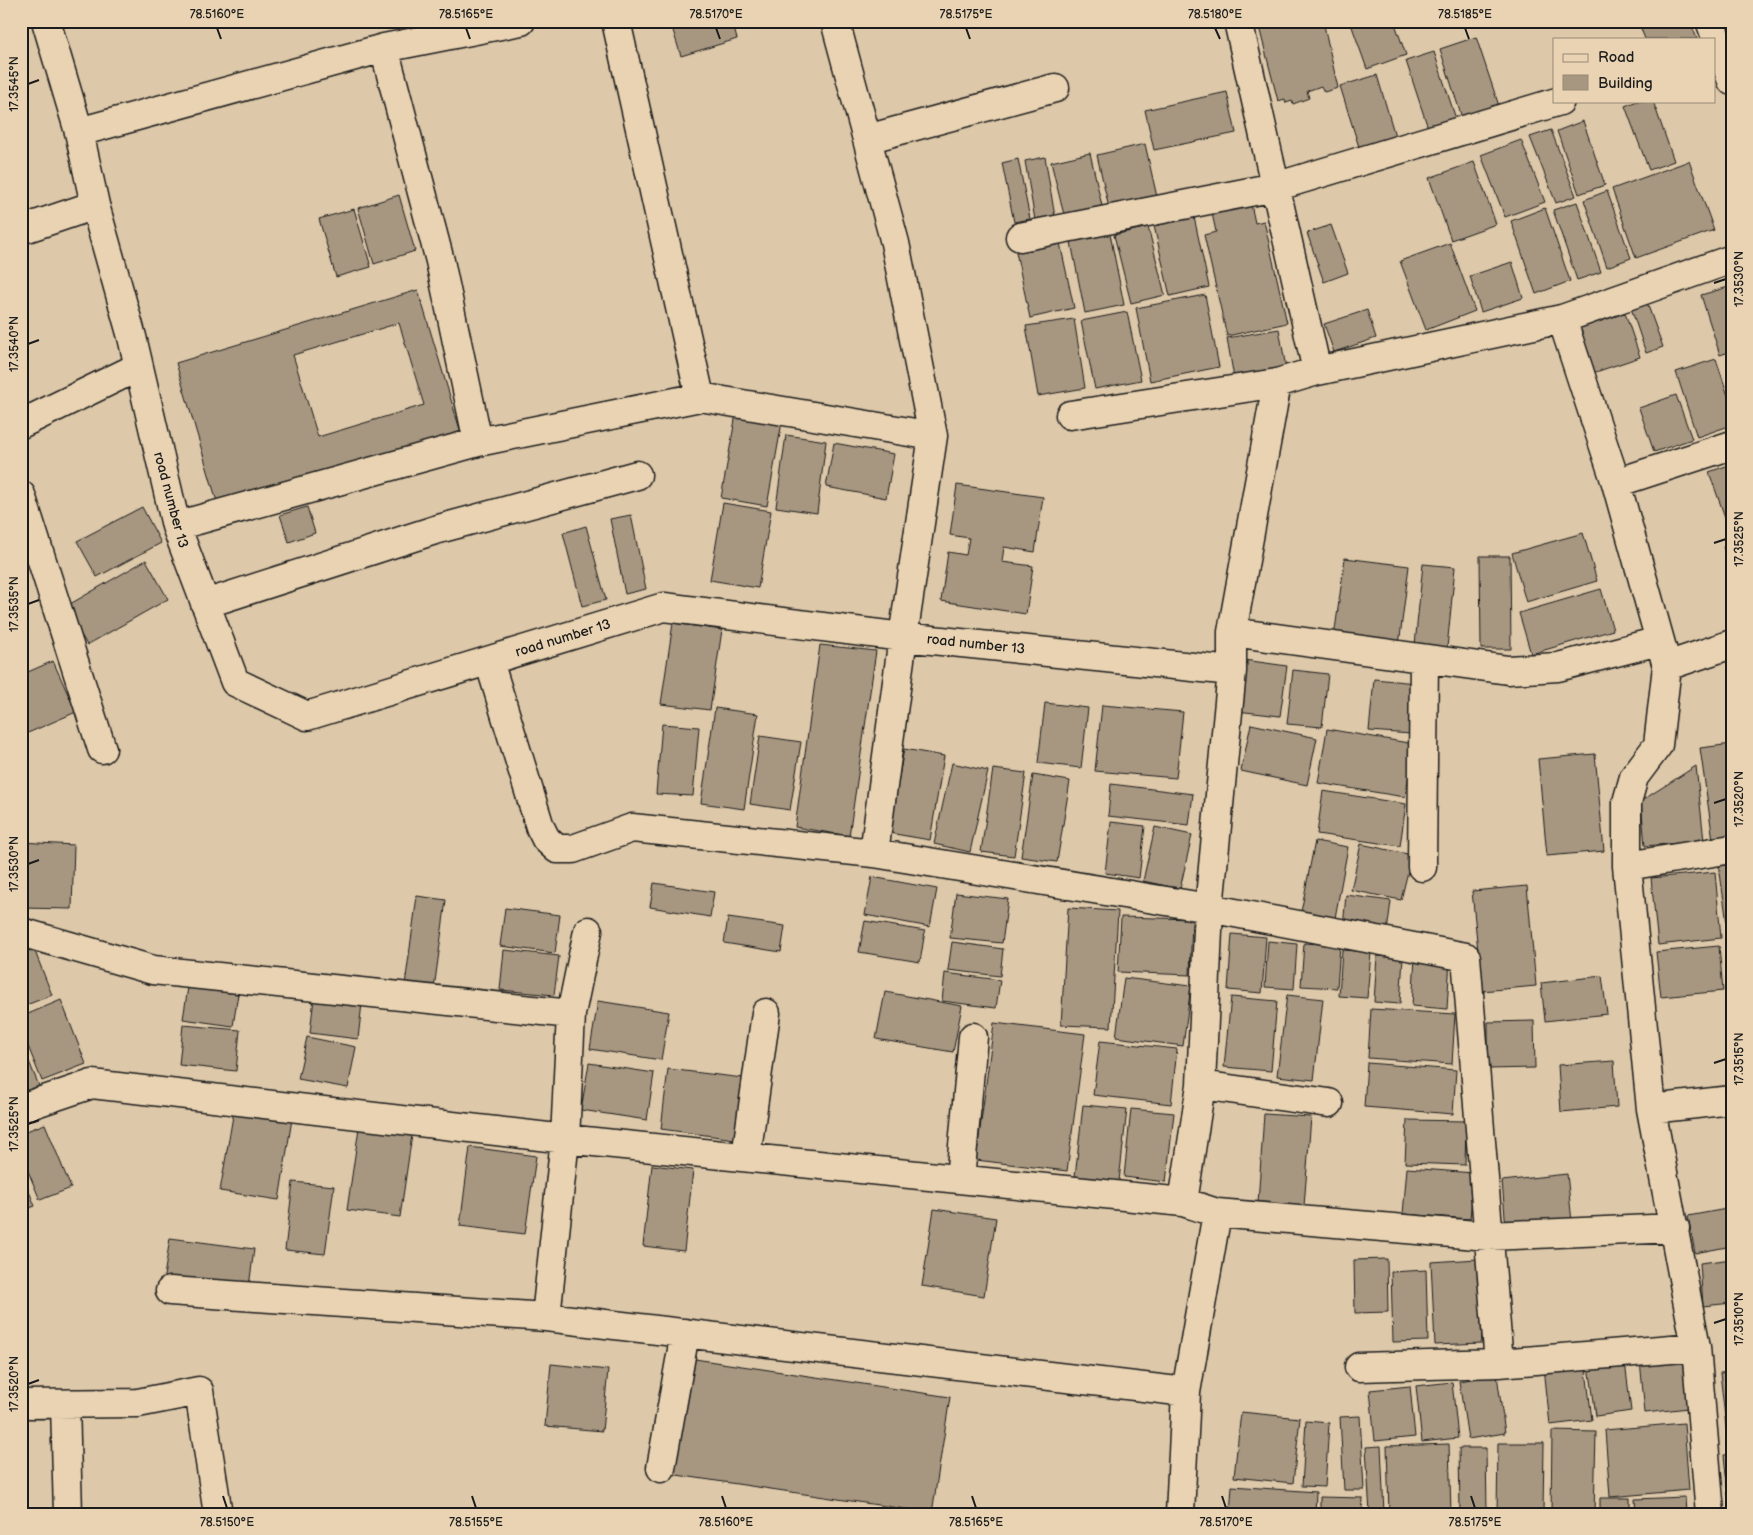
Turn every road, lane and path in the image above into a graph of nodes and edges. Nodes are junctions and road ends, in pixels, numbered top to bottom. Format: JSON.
{"nodes":[{"id":1,"x":46,"y":21,"type":"edge"},
{"id":2,"x":521,"y":21,"type":"edge"},
{"id":3,"x":616,"y":21,"type":"edge"},
{"id":4,"x":835,"y":21,"type":"edge"},
{"id":5,"x":1238,"y":21,"type":"edge"},
{"id":6,"x":1710,"y":21,"type":"edge"},
{"id":7,"x":384,"y":48,"type":"junction"},
{"id":8,"x":1723,"y":52,"type":"edge"},
{"id":9,"x":1732,"y":81,"type":"edge"},
{"id":10,"x":1055,"y":88,"type":"dead end"},
{"id":11,"x":1557,"y":102,"type":"edge"},
{"id":12,"x":79,"y":132,"type":"junction"},
{"id":13,"x":867,"y":139,"type":"junction"},
{"id":14,"x":1275,"y":187,"type":"junction"},
{"id":15,"x":95,"y":205,"type":"junction"},
{"id":16,"x":21,"y":230,"type":"edge"},
{"id":17,"x":1020,"y":237,"type":"dead end"},
{"id":18,"x":1732,"y":259,"type":"edge"},
{"id":19,"x":1562,"y":319,"type":"junction"},
{"id":20,"x":138,"y":367,"type":"junction"},
{"id":21,"x":1317,"y":372,"type":"junction"},
{"id":22,"x":1276,"y":383,"type":"junction"},
{"id":23,"x":700,"y":397,"type":"junction"},
{"id":24,"x":1070,"y":415,"type":"dead end"},
{"id":25,"x":21,"y":424,"type":"edge"},
{"id":26,"x":933,"y":436,"type":"junction"},
{"id":27,"x":478,"y":442,"type":"junction"},
{"id":28,"x":1732,"y":445,"type":"edge"},
{"id":29,"x":637,"y":475,"type":"dead end"},
{"id":30,"x":1616,"y":483,"type":"junction"},
{"id":31,"x":21,"y":494,"type":"edge"},
{"id":32,"x":176,"y":526,"type":"junction"},
{"id":33,"x":205,"y":604,"type":"junction"},
{"id":34,"x":1232,"y":632,"type":"junction"},
{"id":35,"x":903,"y":637,"type":"junction"},
{"id":36,"x":1659,"y":641,"type":"junction"},
{"id":37,"x":1732,"y":644,"type":"edge"},
{"id":38,"x":1424,"y":659,"type":"junction"},
{"id":39,"x":490,"y":660,"type":"junction"},
{"id":40,"x":1667,"y":666,"type":"junction"},
{"id":41,"x":1232,"y":671,"type":"junction"},
{"id":42,"x":102,"y":749,"type":"dead end"},
{"id":43,"x":1732,"y":849,"type":"edge"},
{"id":44,"x":874,"y":853,"type":"junction"},
{"id":45,"x":1628,"y":866,"type":"junction"},
{"id":46,"x":1422,"y":867,"type":"dead end"},
{"id":47,"x":1209,"y":908,"type":"junction"},
{"id":48,"x":588,"y":931,"type":"dead end"},
{"id":49,"x":21,"y":932,"type":"edge"},
{"id":50,"x":766,"y":1013,"type":"dead end"},
{"id":51,"x":571,"y":1014,"type":"junction"},
{"id":52,"x":973,"y":1037,"type":"dead end"},
{"id":53,"x":1200,"y":1085,"type":"junction"},
{"id":54,"x":1732,"y":1100,"type":"edge"},
{"id":55,"x":1329,"y":1102,"type":"dead end"},
{"id":56,"x":21,"y":1108,"type":"edge"},
{"id":57,"x":1651,"y":1109,"type":"junction"},
{"id":58,"x":565,"y":1139,"type":"junction"},
{"id":59,"x":746,"y":1157,"type":"junction"},
{"id":60,"x":960,"y":1179,"type":"junction"},
{"id":61,"x":1183,"y":1202,"type":"junction"},
{"id":62,"x":1217,"y":1212,"type":"junction"},
{"id":63,"x":1675,"y":1228,"type":"junction"},
{"id":64,"x":1488,"y":1236,"type":"junction"},
{"id":65,"x":170,"y":1291,"type":"dead end"},
{"id":66,"x":546,"y":1317,"type":"junction"},
{"id":67,"x":685,"y":1333,"type":"junction"},
{"id":68,"x":1696,"y":1346,"type":"junction"},
{"id":69,"x":1498,"y":1363,"type":"junction"},
{"id":70,"x":1359,"y":1367,"type":"dead end"},
{"id":71,"x":1186,"y":1392,"type":"junction"},
{"id":72,"x":23,"y":1401,"type":"edge"},
{"id":73,"x":65,"y":1404,"type":"junction"},
{"id":74,"x":661,"y":1468,"type":"dead end"},
{"id":75,"x":68,"y":1514,"type":"edge"},
{"id":76,"x":218,"y":1514,"type":"edge"},
{"id":77,"x":1180,"y":1514,"type":"edge"},
{"id":78,"x":1710,"y":1514,"type":"edge"}],
"edges":[{"from":1,"to":12,"type":"street"},
{"from":2,"to":7,"type":"street"},
{"from":3,"to":23,"type":"street"},
{"from":4,"to":13,"type":"street"},
{"from":5,"to":14,"type":"street"},
{"from":6,"to":8,"type":"street"},
{"from":7,"to":12,"type":"street"},
{"from":7,"to":27,"type":"street"},
{"from":8,"to":9,"type":"street"},
{"from":10,"to":13,"type":"street"},
{"from":11,"to":14,"type":"street"},
{"from":12,"to":15,"type":"street","name":"road number 13"},
{"from":13,"to":26,"type":"street"},
{"from":14,"to":17,"type":"street"},
{"from":14,"to":21,"type":"street"},
{"from":15,"to":16,"type":"street"},
{"from":15,"to":20,"type":"street","name":"road number 13"},
{"from":18,"to":19,"type":"street"},
{"from":19,"to":21,"type":"street"},
{"from":19,"to":30,"type":"street"},
{"from":20,"to":25,"type":"street"},
{"from":20,"to":32,"type":"street","name":"road number 13"},
{"from":21,"to":22,"type":"street"},
{"from":22,"to":24,"type":"street"},
{"from":22,"to":34,"type":"street"},
{"from":23,"to":26,"type":"street"},
{"from":23,"to":27,"type":"street"},
{"from":26,"to":35,"type":"street"},
{"from":27,"to":32,"type":"street"},
{"from":28,"to":30,"type":"street"},
{"from":29,"to":33,"type":"street"},
{"from":30,"to":36,"type":"street"},
{"from":31,"to":42,"type":"street"},
{"from":32,"to":33,"type":"street","name":"road number 13"},
{"from":33,"to":39,"type":"street","name":"road number 13"},
{"from":34,"to":38,"type":"street"},
{"from":34,"to":41,"type":"street"},
{"from":35,"to":39,"type":"street","name":"road number 13"},
{"from":35,"to":41,"type":"street","name":"road number 13"},
{"from":35,"to":44,"type":"street"},
{"from":36,"to":38,"type":"street"},
{"from":36,"to":40,"type":"street"},
{"from":37,"to":40,"type":"street"},
{"from":38,"to":46,"type":"street"},
{"from":39,"to":44,"type":"street"},
{"from":40,"to":45,"type":"street"},
{"from":41,"to":47,"type":"street"},
{"from":43,"to":45,"type":"street"},
{"from":44,"to":47,"type":"street"},
{"from":45,"to":57,"type":"street"},
{"from":47,"to":53,"type":"street"},
{"from":47,"to":64,"type":"street"},
{"from":48,"to":51,"type":"street"},
{"from":49,"to":51,"type":"street"},
{"from":50,"to":59,"type":"street"},
{"from":51,"to":58,"type":"street"},
{"from":52,"to":60,"type":"street"},
{"from":53,"to":55,"type":"street"},
{"from":53,"to":61,"type":"street"},
{"from":54,"to":57,"type":"street"},
{"from":56,"to":58,"type":"street"},
{"from":57,"to":63,"type":"street"},
{"from":58,"to":59,"type":"street"},
{"from":58,"to":66,"type":"street"},
{"from":59,"to":60,"type":"street"},
{"from":60,"to":61,"type":"street"},
{"from":61,"to":62,"type":"street"},
{"from":62,"to":64,"type":"street"},
{"from":62,"to":71,"type":"street"},
{"from":63,"to":64,"type":"street"},
{"from":63,"to":68,"type":"street"},
{"from":64,"to":69,"type":"street"},
{"from":65,"to":66,"type":"street"},
{"from":66,"to":67,"type":"street"},
{"from":67,"to":71,"type":"street"},
{"from":67,"to":74,"type":"street"},
{"from":68,"to":69,"type":"street"},
{"from":68,"to":78,"type":"street"},
{"from":69,"to":70,"type":"street"},
{"from":71,"to":77,"type":"street"},
{"from":72,"to":73,"type":"street"},
{"from":73,"to":75,"type":"street"},
{"from":73,"to":76,"type":"street"}]}
